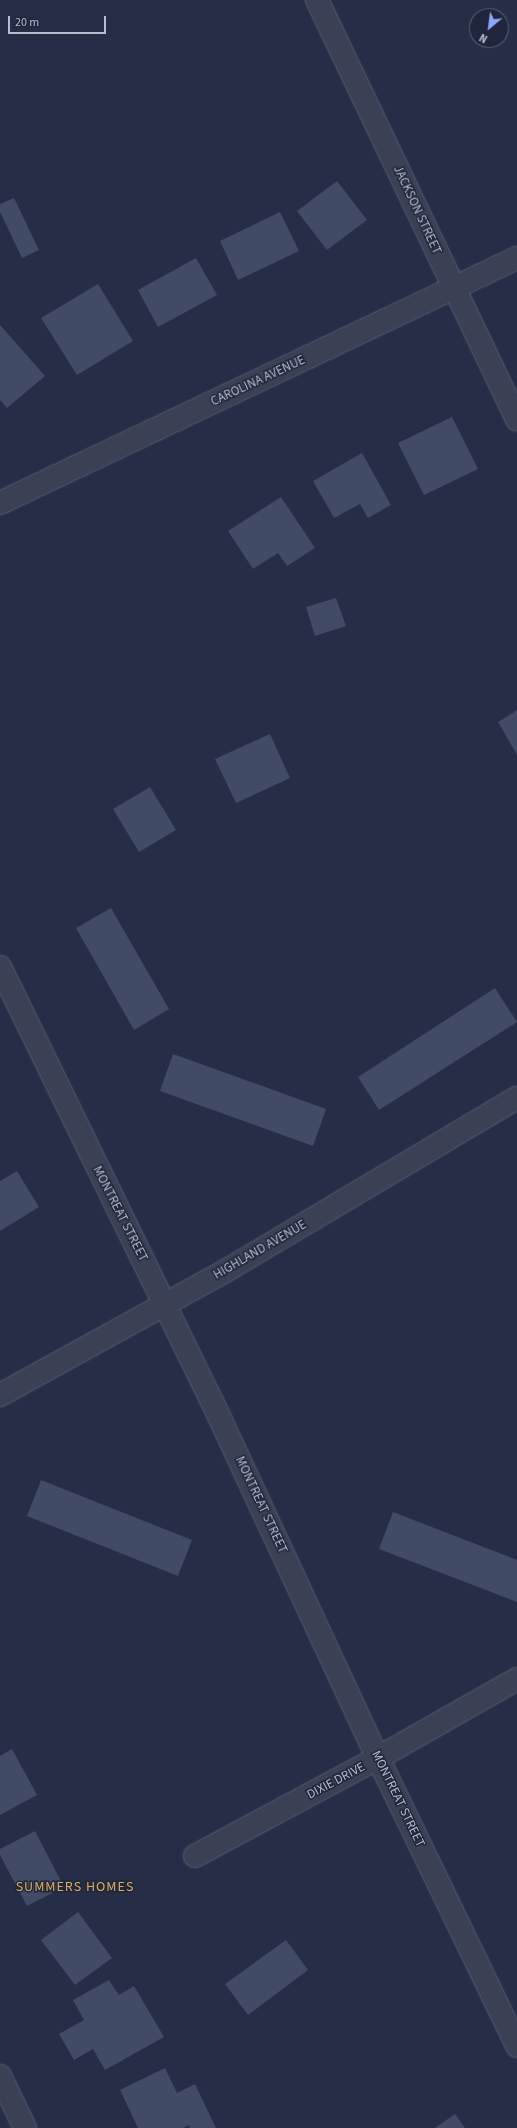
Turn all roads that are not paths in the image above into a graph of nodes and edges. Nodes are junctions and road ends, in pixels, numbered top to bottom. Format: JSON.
{"nodes":[{"id":1,"x":317,"y":0,"type":"edge"},
{"id":2,"x":517,"y":258,"type":"edge"},
{"id":3,"x":454,"y":288,"type":"junction"},
{"id":4,"x":517,"y":420,"type":"edge"},
{"id":5,"x":0,"y":503,"type":"edge"},
{"id":6,"x":0,"y":967,"type":"edge"},
{"id":7,"x":517,"y":1098,"type":"edge"},
{"id":8,"x":165,"y":1304,"type":"junction"},
{"id":9,"x":0,"y":1395,"type":"edge"},
{"id":10,"x":517,"y":1679,"type":"edge"},
{"id":11,"x":378,"y":1758,"type":"junction"},
{"id":12,"x":194,"y":1856,"type":"dead end"},
{"id":13,"x":517,"y":2046,"type":"edge"},
{"id":14,"x":0,"y":2076,"type":"edge"},
{"id":15,"x":25,"y":2128,"type":"edge"}],
"edges":[{"from":1,"to":3,"type":"street","name":"JACKSON STREET"},
{"from":2,"to":3,"type":"street","name":"CAROLINA AVENUE"},
{"from":3,"to":4,"type":"street","name":"JACKSON STREET"},
{"from":3,"to":5,"type":"street","name":"CAROLINA AVENUE"},
{"from":6,"to":8,"type":"street","name":"MONTREAT STREET"},
{"from":7,"to":8,"type":"street","name":"HIGHLAND AVENUE"},
{"from":8,"to":9,"type":"street","name":"HIGHLAND AVENUE"},
{"from":8,"to":11,"type":"street","name":"MONTREAT STREET"},
{"from":10,"to":11,"type":"street","name":"DIXIE DRIVE"},
{"from":11,"to":12,"type":"street","name":"DIXIE DRIVE"},
{"from":11,"to":13,"type":"street","name":"MONTREAT STREET"},
{"from":14,"to":15,"type":"street"}]}
